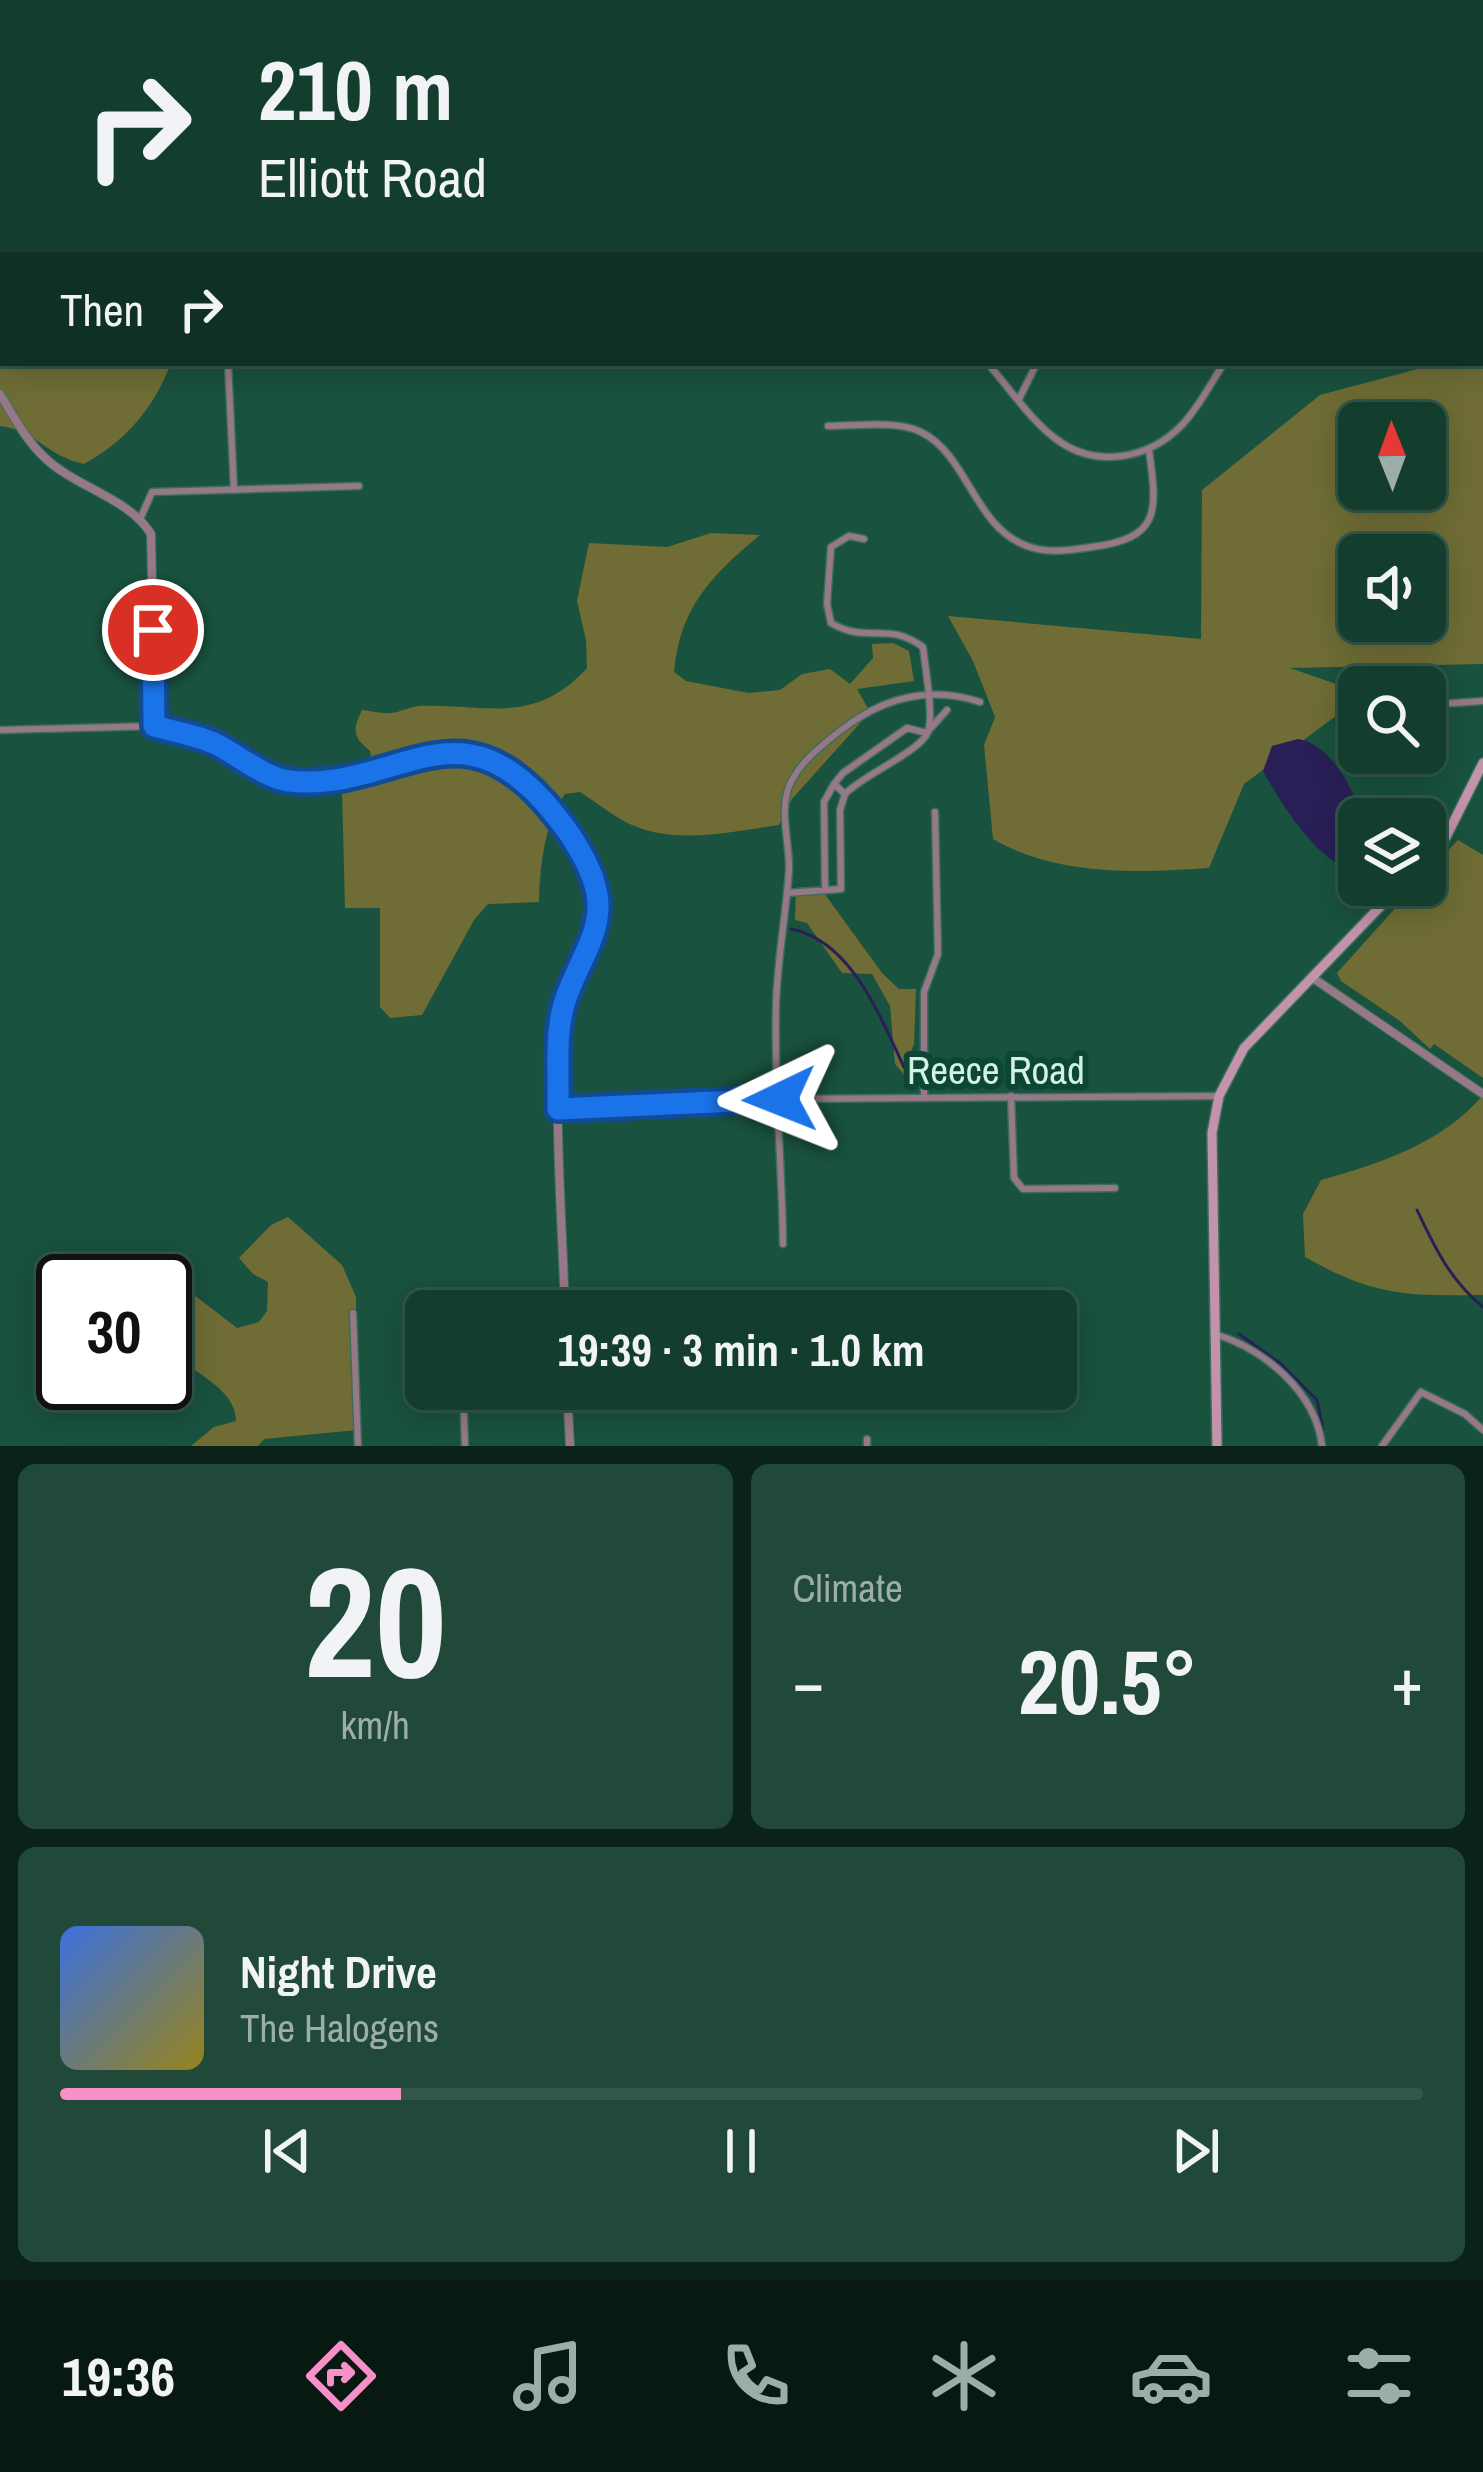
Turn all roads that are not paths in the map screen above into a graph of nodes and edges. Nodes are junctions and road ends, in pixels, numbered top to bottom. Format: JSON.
{"nodes":[{"id":1,"x":228,"y":366,"type":"edge"},
{"id":2,"x":990,"y":366,"type":"edge"},
{"id":3,"x":1036,"y":366,"type":"edge"},
{"id":4,"x":1222,"y":366,"type":"edge"},
{"id":5,"x":0,"y":394,"type":"edge"},
{"id":6,"x":1019,"y":399,"type":"junction"},
{"id":7,"x":828,"y":425,"type":"dead end"},
{"id":8,"x":1149,"y":449,"type":"junction"},
{"id":9,"x":359,"y":486,"type":"dead end"},
{"id":10,"x":234,"y":490,"type":"junction"},
{"id":11,"x":141,"y":517,"type":"junction"},
{"id":12,"x":864,"y":539,"type":"dead end"},
{"id":13,"x":926,"y":694,"type":"junction"},
{"id":14,"x":1483,"y":701,"type":"edge"},
{"id":15,"x":980,"y":702,"type":"dead end"},
{"id":16,"x":1446,"y":703,"type":"edge"},
{"id":17,"x":947,"y":710,"type":"dead end"},
{"id":18,"x":154,"y":726,"type":"junction"},
{"id":19,"x":0,"y":730,"type":"edge"},
{"id":20,"x":928,"y":731,"type":"junction"},
{"id":21,"x":1483,"y":763,"type":"edge"},
{"id":22,"x":835,"y":784,"type":"junction"},
{"id":23,"x":845,"y":794,"type":"junction"},
{"id":24,"x":935,"y":812,"type":"dead end"},
{"id":25,"x":1446,"y":837,"type":"edge"},
{"id":26,"x":825,"y":889,"type":"junction"},
{"id":27,"x":787,"y":893,"type":"junction"},
{"id":28,"x":1381,"y":906,"type":"edge"},
{"id":29,"x":1312,"y":978,"type":"junction"},
{"id":30,"x":1483,"y":1094,"type":"edge"},
{"id":31,"x":1011,"y":1096,"type":"junction"},
{"id":32,"x":1219,"y":1096,"type":"junction"},
{"id":33,"x":924,"y":1097,"type":"junction"},
{"id":34,"x":780,"y":1099,"type":"junction"},
{"id":35,"x":558,"y":1109,"type":"junction"},
{"id":36,"x":1115,"y":1188,"type":"dead end"},
{"id":37,"x":784,"y":1244,"type":"dead end"},
{"id":38,"x":564,"y":1290,"type":"edge"},
{"id":39,"x":353,"y":1313,"type":"dead end"},
{"id":40,"x":1215,"y":1334,"type":"junction"},
{"id":41,"x":463,"y":1410,"type":"edge"},
{"id":42,"x":568,"y":1410,"type":"edge"},
{"id":43,"x":1483,"y":1430,"type":"edge"},
{"id":44,"x":358,"y":1446,"type":"edge"},
{"id":45,"x":464,"y":1446,"type":"edge"},
{"id":46,"x":570,"y":1446,"type":"edge"},
{"id":47,"x":1217,"y":1446,"type":"edge"},
{"id":48,"x":1322,"y":1446,"type":"edge"},
{"id":49,"x":1382,"y":1446,"type":"edge"}],
"edges":[{"from":1,"to":10,"type":"street"},
{"from":2,"to":6,"type":"street"},
{"from":3,"to":6,"type":"street"},
{"from":4,"to":8,"type":"street"},
{"from":5,"to":11,"type":"street"},
{"from":6,"to":8,"type":"street"},
{"from":7,"to":8,"type":"street"},
{"from":9,"to":10,"type":"street"},
{"from":10,"to":11,"type":"street"},
{"from":11,"to":18,"type":"street"},
{"from":12,"to":13,"type":"street"},
{"from":13,"to":15,"type":"street"},
{"from":13,"to":20,"type":"street"},
{"from":13,"to":27,"type":"street"},
{"from":14,"to":16,"type":"street"},
{"from":17,"to":20,"type":"street"},
{"from":18,"to":19,"type":"street"},
{"from":18,"to":35,"type":"street"},
{"from":20,"to":22,"type":"street"},
{"from":20,"to":23,"type":"street"},
{"from":21,"to":25,"type":"main road"},
{"from":22,"to":23,"type":"street"},
{"from":22,"to":26,"type":"street"},
{"from":23,"to":26,"type":"street"},
{"from":24,"to":33,"type":"street"},
{"from":26,"to":27,"type":"street"},
{"from":27,"to":34,"type":"street"},
{"from":28,"to":29,"type":"main road"},
{"from":29,"to":30,"type":"street"},
{"from":29,"to":32,"type":"main road"},
{"from":31,"to":32,"type":"street","name":"Reece Road"},
{"from":31,"to":33,"type":"street","name":"Reece Road"},
{"from":31,"to":36,"type":"street"},
{"from":32,"to":40,"type":"main road"},
{"from":33,"to":34,"type":"street","name":"Reece Road"},
{"from":34,"to":35,"type":"street","name":"Reece Road"},
{"from":34,"to":37,"type":"street"},
{"from":35,"to":38,"type":"street"},
{"from":39,"to":44,"type":"street"},
{"from":40,"to":47,"type":"main road"},
{"from":40,"to":48,"type":"street"},
{"from":41,"to":45,"type":"street"},
{"from":42,"to":46,"type":"street"},
{"from":43,"to":49,"type":"street"}]}
